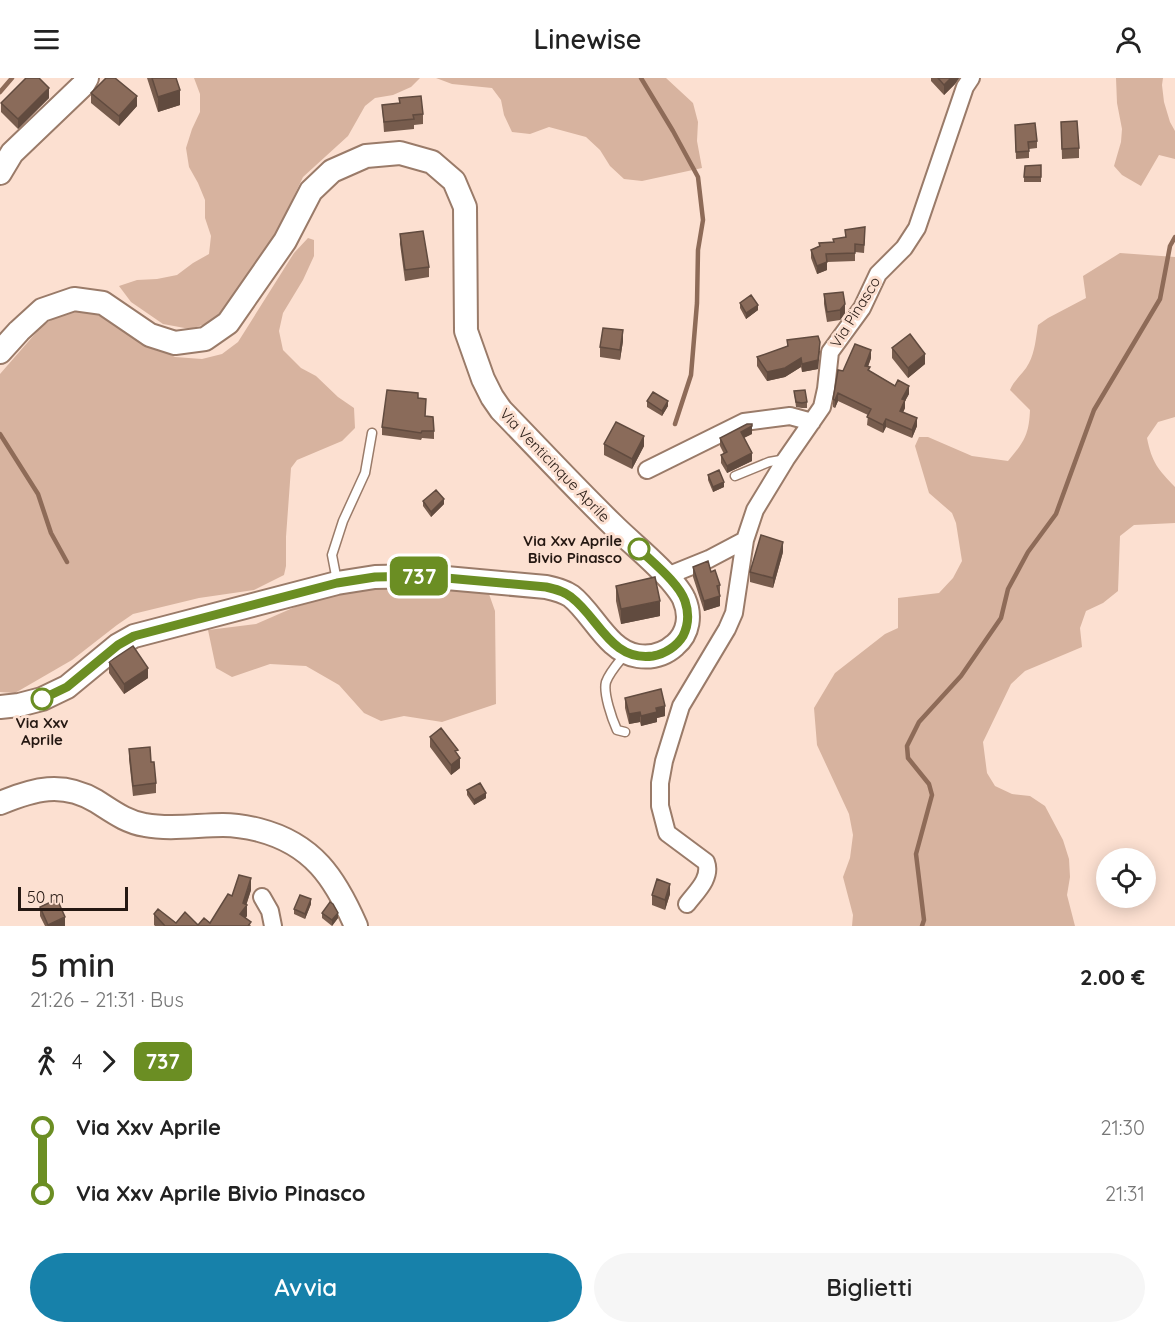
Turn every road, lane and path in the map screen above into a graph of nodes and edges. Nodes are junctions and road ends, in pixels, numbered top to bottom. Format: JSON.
{"nodes":[{"id":1,"x":87,"y":78,"type":"edge"},
{"id":2,"x":971,"y":78,"type":"edge"},
{"id":3,"x":0,"y":173,"type":"edge"},
{"id":4,"x":0,"y":352,"type":"edge"},
{"id":5,"x":812,"y":422,"type":"junction"},
{"id":6,"x":372,"y":433,"type":"dead end"},
{"id":7,"x":786,"y":459,"type":"junction"},
{"id":8,"x":646,"y":470,"type":"dead end"},
{"id":9,"x":735,"y":476,"type":"dead end"},
{"id":10,"x":745,"y":540,"type":"junction"},
{"id":11,"x":667,"y":576,"type":"junction"},
{"id":12,"x":337,"y":583,"type":"junction"},
{"id":13,"x":626,"y":652,"type":"junction"},
{"id":14,"x":0,"y":707,"type":"edge"},
{"id":15,"x":625,"y":732,"type":"dead end"},
{"id":16,"x":0,"y":804,"type":"edge"},
{"id":17,"x":262,"y":897,"type":"dead end"},
{"id":18,"x":687,"y":904,"type":"dead end"},
{"id":19,"x":273,"y":926,"type":"edge"},
{"id":20,"x":356,"y":926,"type":"edge"}],
"edges":[{"from":1,"to":3,"type":"main road"},
{"from":2,"to":5,"type":"street","name":"Via Pinasco"},
{"from":4,"to":11,"type":"main road","name":"Via Venticinque Aprile"},
{"from":5,"to":7,"type":"street","name":"Via Pinasco"},
{"from":5,"to":8,"type":"street"},
{"from":6,"to":12,"type":"lane"},
{"from":7,"to":9,"type":"lane"},
{"from":7,"to":10,"type":"street","name":"Via Pinasco"},
{"from":10,"to":11,"type":"street"},
{"from":10,"to":18,"type":"street","name":"Via Pinasco"},
{"from":11,"to":13,"type":"main road","name":"Via Venticinque Aprile"},
{"from":12,"to":13,"type":"main road"},
{"from":12,"to":14,"type":"main road"},
{"from":13,"to":15,"type":"lane"},
{"from":16,"to":20,"type":"main road"},
{"from":17,"to":19,"type":"street"}]}
